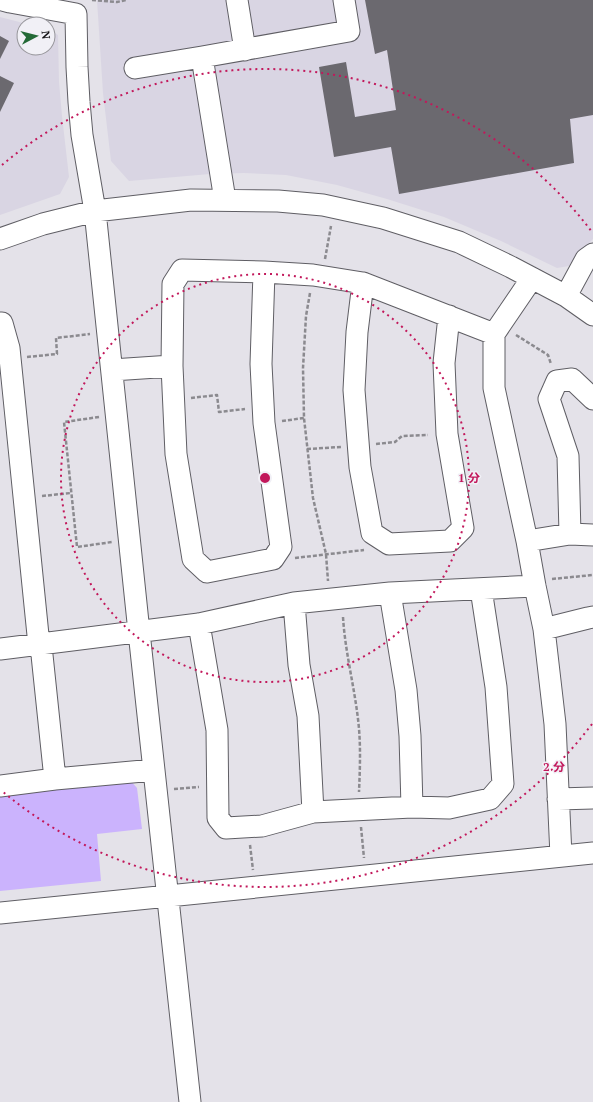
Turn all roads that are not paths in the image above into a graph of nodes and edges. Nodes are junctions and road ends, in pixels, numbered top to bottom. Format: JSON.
{"nodes":[{"id":1,"x":2,"y":0,"type":"edge"},
{"id":2,"x":237,"y":0,"type":"edge"},
{"id":3,"x":344,"y":0,"type":"edge"},
{"id":4,"x":77,"y":7,"type":"edge"},
{"id":5,"x":245,"y":50,"type":"junction"},
{"id":6,"x":202,"y":57,"type":"junction"},
{"id":7,"x":136,"y":68,"type":"dead end"},
{"id":8,"x":225,"y":200,"type":"junction"},
{"id":9,"x":96,"y":212,"type":"junction"},
{"id":10,"x":0,"y":239,"type":"edge"},
{"id":11,"x":593,"y":254,"type":"edge"},
{"id":12,"x":264,"y":272,"type":"junction"},
{"id":13,"x":532,"y":278,"type":"junction"},
{"id":14,"x":363,"y":284,"type":"junction"},
{"id":15,"x":566,"y":296,"type":"junction"},
{"id":16,"x":593,"y":315,"type":"edge"},
{"id":17,"x":449,"y":316,"type":"junction"},
{"id":18,"x":0,"y":322,"type":"edge"},
{"id":19,"x":497,"y":330,"type":"junction"},
{"id":20,"x":172,"y":366,"type":"junction"},
{"id":21,"x":112,"y":370,"type":"junction"},
{"id":22,"x":593,"y":398,"type":"edge"},
{"id":23,"x":570,"y":534,"type":"junction"},
{"id":24,"x":593,"y":535,"type":"edge"},
{"id":25,"x":527,"y":541,"type":"junction"},
{"id":26,"x":534,"y":583,"type":"junction"},
{"id":27,"x":481,"y":589,"type":"junction"},
{"id":28,"x":390,"y":593,"type":"junction"},
{"id":29,"x":294,"y":604,"type":"junction"},
{"id":30,"x":593,"y":618,"type":"edge"},
{"id":31,"x":199,"y":624,"type":"junction"},
{"id":32,"x":544,"y":629,"type":"junction"},
{"id":33,"x":138,"y":632,"type":"junction"},
{"id":34,"x":39,"y":645,"type":"junction"},
{"id":35,"x":0,"y":649,"type":"edge"},
{"id":36,"x":154,"y":770,"type":"junction"},
{"id":37,"x":55,"y":779,"type":"junction"},
{"id":38,"x":0,"y":786,"type":"edge"},
{"id":39,"x":593,"y":798,"type":"edge"},
{"id":40,"x":558,"y":799,"type":"junction"},
{"id":41,"x":412,"y":807,"type":"junction"},
{"id":42,"x":313,"y":812,"type":"junction"},
{"id":43,"x":593,"y":853,"type":"edge"},
{"id":44,"x":561,"y":856,"type":"junction"},
{"id":45,"x":167,"y":895,"type":"junction"},
{"id":46,"x":0,"y":913,"type":"edge"},
{"id":47,"x":190,"y":1102,"type":"edge"}],
"edges":[{"from":1,"to":4,"type":"street"},
{"from":2,"to":5,"type":"street"},
{"from":3,"to":5,"type":"street"},
{"from":4,"to":9,"type":"street"},
{"from":5,"to":6,"type":"street"},
{"from":6,"to":7,"type":"street"},
{"from":6,"to":8,"type":"street"},
{"from":8,"to":9,"type":"street"},
{"from":8,"to":13,"type":"street"},
{"from":9,"to":10,"type":"street"},
{"from":9,"to":21,"type":"street"},
{"from":11,"to":15,"type":"street"},
{"from":12,"to":14,"type":"street"},
{"from":12,"to":20,"type":"street"},
{"from":12,"to":20,"type":"street"},
{"from":13,"to":15,"type":"street"},
{"from":13,"to":19,"type":"street"},
{"from":14,"to":17,"type":"street"},
{"from":14,"to":17,"type":"street"},
{"from":15,"to":16,"type":"street"},
{"from":17,"to":19,"type":"street"},
{"from":18,"to":34,"type":"street"},
{"from":19,"to":25,"type":"street"},
{"from":20,"to":21,"type":"street"},
{"from":21,"to":33,"type":"street"},
{"from":22,"to":23,"type":"street"},
{"from":23,"to":24,"type":"street"},
{"from":23,"to":25,"type":"street"},
{"from":25,"to":26,"type":"street"},
{"from":26,"to":27,"type":"street"},
{"from":26,"to":32,"type":"street"},
{"from":27,"to":28,"type":"street"},
{"from":27,"to":41,"type":"street"},
{"from":28,"to":29,"type":"street"},
{"from":28,"to":41,"type":"street"},
{"from":29,"to":31,"type":"street"},
{"from":29,"to":42,"type":"street"},
{"from":30,"to":32,"type":"street"},
{"from":31,"to":33,"type":"street"},
{"from":31,"to":42,"type":"street"},
{"from":32,"to":40,"type":"street"},
{"from":33,"to":34,"type":"street"},
{"from":33,"to":36,"type":"street"},
{"from":34,"to":35,"type":"street"},
{"from":34,"to":37,"type":"street"},
{"from":36,"to":37,"type":"street"},
{"from":36,"to":45,"type":"street"},
{"from":37,"to":38,"type":"street"},
{"from":39,"to":40,"type":"street"},
{"from":40,"to":44,"type":"street"},
{"from":41,"to":42,"type":"street"},
{"from":43,"to":44,"type":"street"},
{"from":44,"to":45,"type":"street"},
{"from":45,"to":46,"type":"street"},
{"from":45,"to":47,"type":"street"}]}
